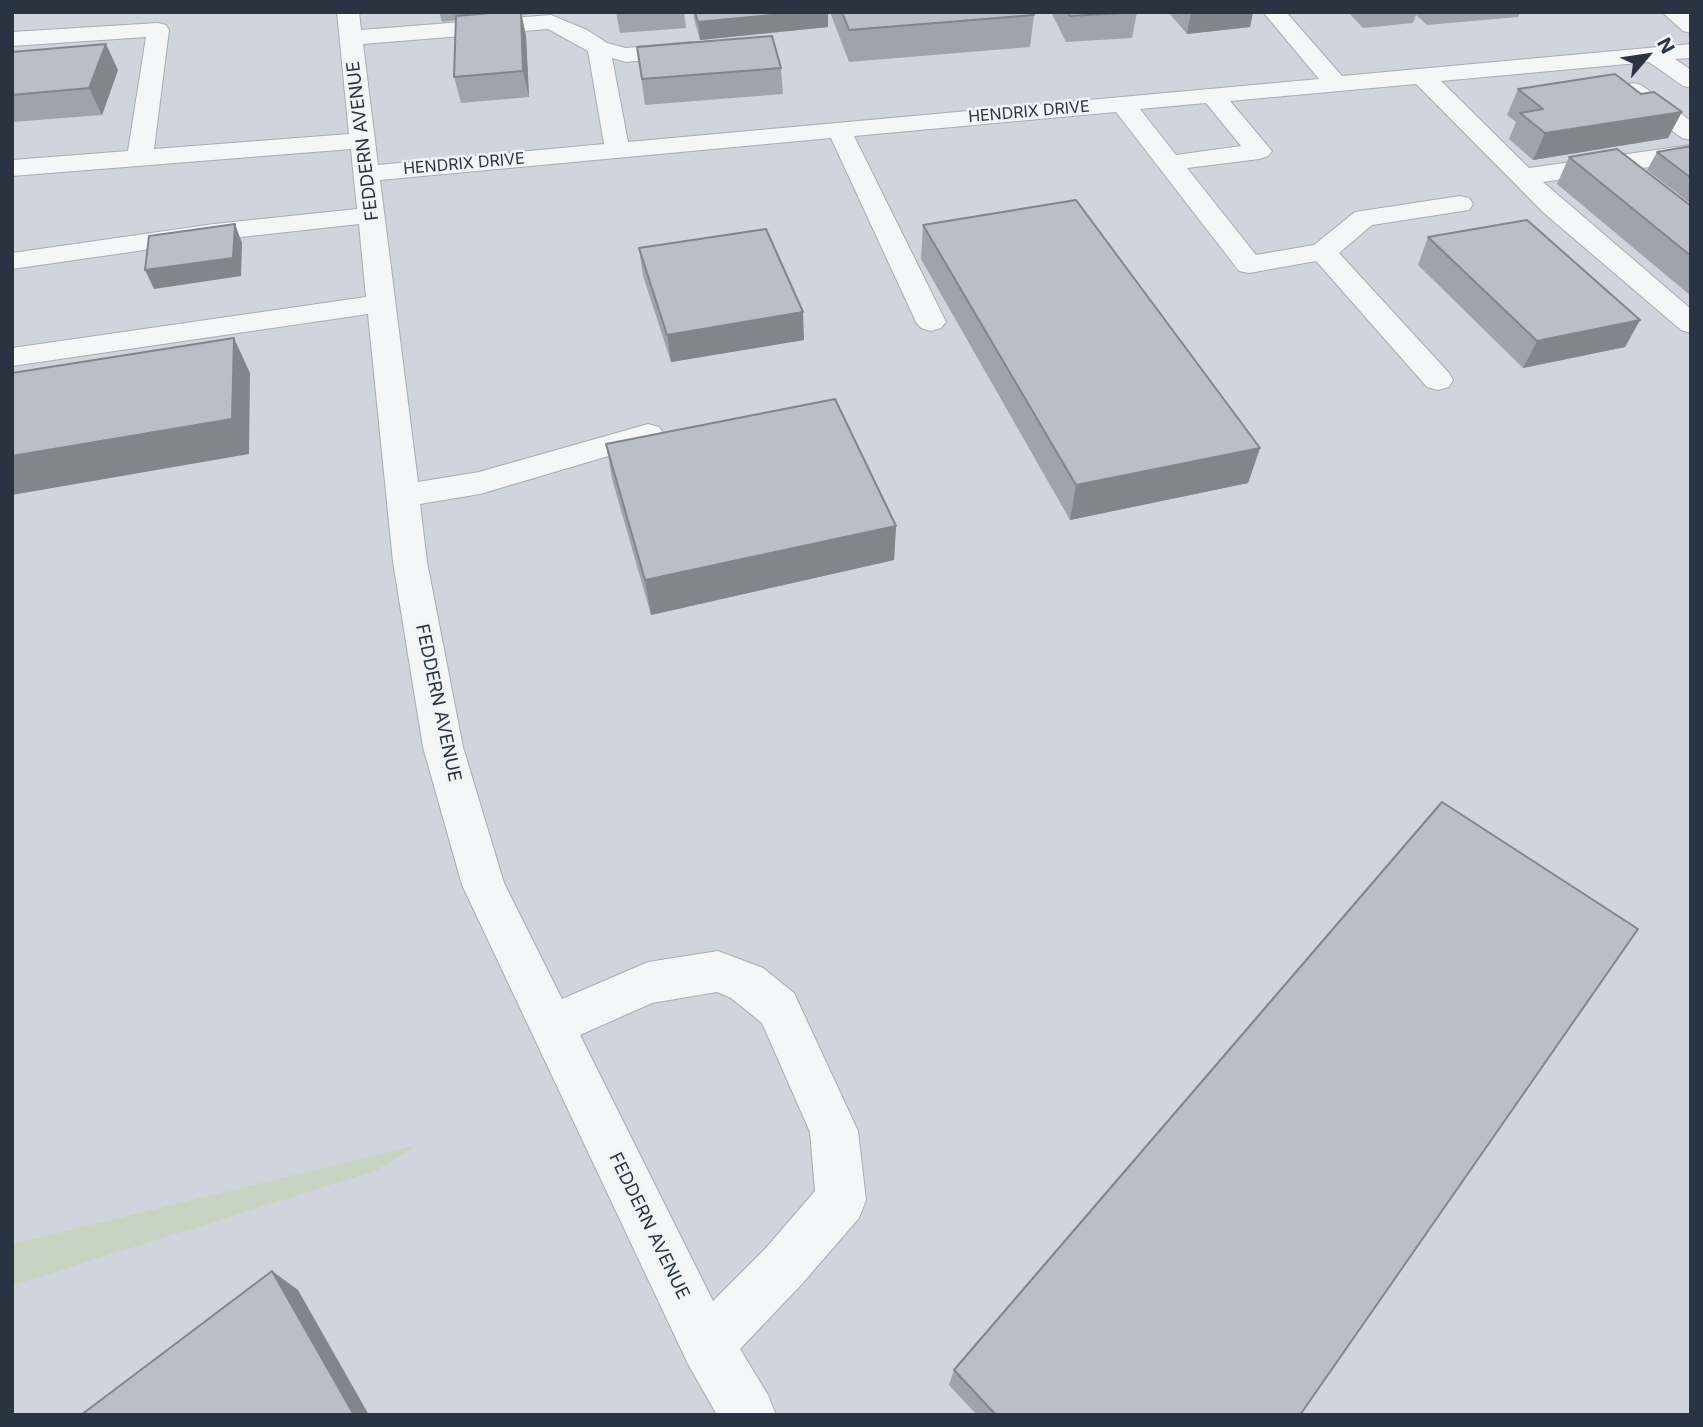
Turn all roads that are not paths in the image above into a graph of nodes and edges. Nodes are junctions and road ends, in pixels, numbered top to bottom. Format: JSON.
{"nodes":[{"id":1,"x":1274,"y":12,"type":"edge"},
{"id":2,"x":1673,"y":12,"type":"edge"},
{"id":3,"x":350,"y":25,"type":"edge"},
{"id":4,"x":1691,"y":26,"type":"edge"},
{"id":5,"x":12,"y":39,"type":"edge"},
{"id":6,"x":599,"y":48,"type":"junction"},
{"id":7,"x":710,"y":48,"type":"edge"},
{"id":8,"x":1691,"y":51,"type":"edge"},
{"id":9,"x":1654,"y":54,"type":"junction"},
{"id":10,"x":1593,"y":60,"type":"junction"},
{"id":11,"x":1422,"y":76,"type":"junction"},
{"id":12,"x":1691,"y":81,"type":"edge"},
{"id":13,"x":1336,"y":84,"type":"junction"},
{"id":14,"x":1212,"y":95,"type":"junction"},
{"id":15,"x":1123,"y":103,"type":"junction"},
{"id":16,"x":839,"y":130,"type":"junction"},
{"id":17,"x":1691,"y":133,"type":"edge"},
{"id":18,"x":617,"y":150,"type":"junction"},
{"id":19,"x":1691,"y":153,"type":"edge"},
{"id":20,"x":140,"y":156,"type":"junction"},
{"id":21,"x":365,"y":157,"type":"junction"},
{"id":22,"x":1169,"y":163,"type":"junction"},
{"id":23,"x":12,"y":167,"type":"edge"},
{"id":24,"x":1523,"y":177,"type":"junction"},
{"id":25,"x":1460,"y":204,"type":"dead end"},
{"id":26,"x":372,"y":215,"type":"junction"},
{"id":27,"x":1323,"y":252,"type":"junction"},
{"id":28,"x":12,"y":261,"type":"edge"},
{"id":29,"x":382,"y":303,"type":"junction"},
{"id":30,"x":931,"y":322,"type":"dead end"},
{"id":31,"x":1691,"y":324,"type":"edge"},
{"id":32,"x":12,"y":357,"type":"edge"},
{"id":33,"x":1438,"y":380,"type":"dead end"},
{"id":34,"x":648,"y":434,"type":"edge"},
{"id":35,"x":403,"y":496,"type":"junction"},
{"id":36,"x":550,"y":1026,"type":"junction"},
{"id":37,"x":707,"y":1345,"type":"junction"},
{"id":38,"x":748,"y":1415,"type":"edge"}],
"edges":[{"from":1,"to":13,"type":"street"},
{"from":2,"to":4,"type":"street"},
{"from":3,"to":6,"type":"street"},
{"from":3,"to":21,"type":"street","name":"FEDDERN AVENUE"},
{"from":5,"to":20,"type":"street"},
{"from":6,"to":7,"type":"street"},
{"from":6,"to":18,"type":"street"},
{"from":8,"to":9,"type":"street","name":"HENDRIX DRIVE"},
{"from":9,"to":10,"type":"street","name":"HENDRIX DRIVE"},
{"from":9,"to":12,"type":"street"},
{"from":10,"to":11,"type":"street","name":"HENDRIX DRIVE"},
{"from":10,"to":17,"type":"street"},
{"from":11,"to":13,"type":"street","name":"HENDRIX DRIVE"},
{"from":11,"to":24,"type":"street"},
{"from":13,"to":14,"type":"street","name":"HENDRIX DRIVE"},
{"from":14,"to":15,"type":"street","name":"HENDRIX DRIVE"},
{"from":14,"to":22,"type":"street"},
{"from":15,"to":16,"type":"street","name":"HENDRIX DRIVE"},
{"from":15,"to":22,"type":"street"},
{"from":16,"to":18,"type":"street","name":"HENDRIX DRIVE"},
{"from":16,"to":30,"type":"street"},
{"from":18,"to":21,"type":"street","name":"HENDRIX DRIVE"},
{"from":19,"to":24,"type":"street"},
{"from":20,"to":21,"type":"street","name":"HENDRIX DRIVE"},
{"from":20,"to":23,"type":"street","name":"HENDRIX DRIVE"},
{"from":21,"to":26,"type":"street","name":"FEDDERN AVENUE"},
{"from":22,"to":27,"type":"street"},
{"from":24,"to":31,"type":"street"},
{"from":25,"to":27,"type":"street"},
{"from":26,"to":28,"type":"street"},
{"from":26,"to":29,"type":"street","name":"FEDDERN AVENUE"},
{"from":27,"to":33,"type":"street"},
{"from":29,"to":32,"type":"street"},
{"from":29,"to":35,"type":"street","name":"FEDDERN AVENUE"},
{"from":34,"to":35,"type":"street"},
{"from":35,"to":36,"type":"street","name":"FEDDERN AVENUE"},
{"from":36,"to":37,"type":"street","name":"FEDDERN AVENUE"},
{"from":36,"to":37,"type":"street"},
{"from":37,"to":38,"type":"street","name":"FEDDERN AVENUE"}]}
